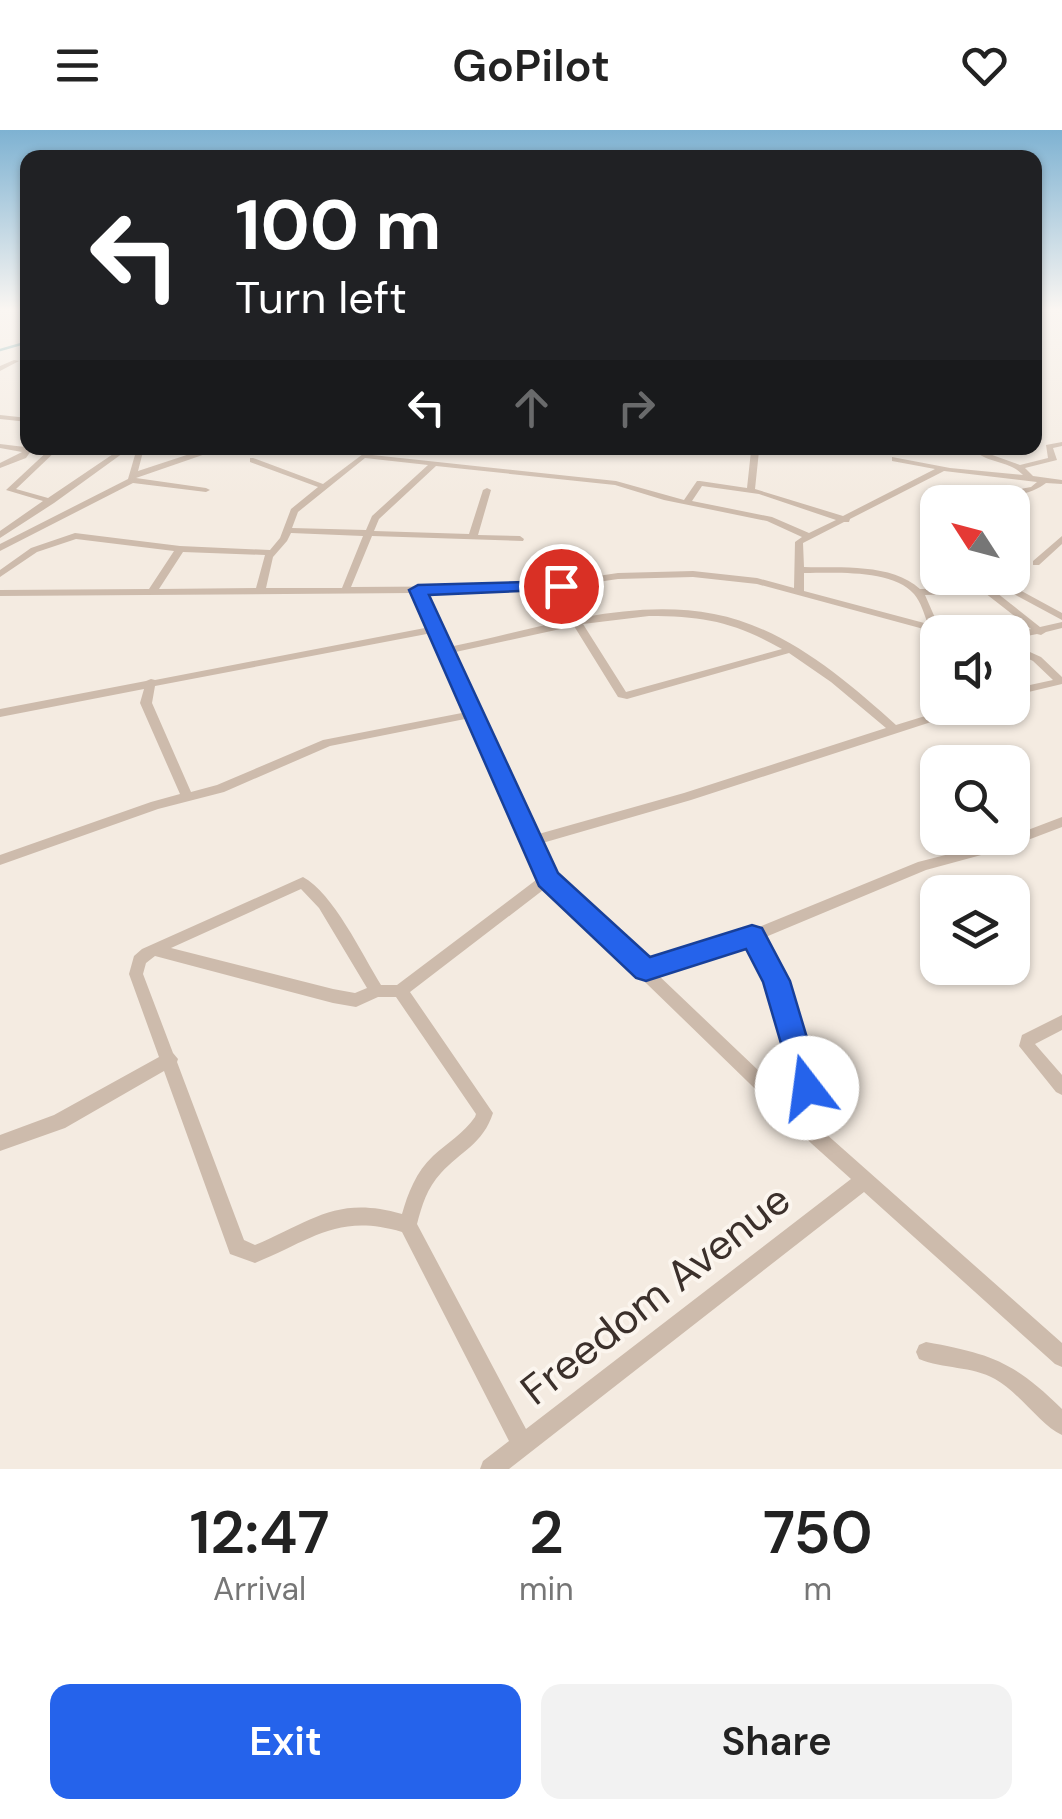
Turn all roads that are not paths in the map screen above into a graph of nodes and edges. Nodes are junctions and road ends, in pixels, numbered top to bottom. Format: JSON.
{"nodes":[{"id":1,"x":1062,"y":444,"type":"edge"},
{"id":2,"x":40,"y":455,"type":"edge"},
{"id":3,"x":116,"y":455,"type":"edge"},
{"id":4,"x":139,"y":455,"type":"edge"},
{"id":5,"x":191,"y":455,"type":"edge"},
{"id":6,"x":755,"y":455,"type":"edge"},
{"id":7,"x":984,"y":455,"type":"edge"},
{"id":8,"x":44,"y":456,"type":"joint"},
{"id":9,"x":895,"y":458,"type":"dead end"},
{"id":10,"x":253,"y":460,"type":"dead end"},
{"id":11,"x":434,"y":465,"type":"junction"},
{"id":12,"x":1020,"y":467,"type":"junction"},
{"id":13,"x":942,"y":469,"type":"junction"},
{"id":14,"x":134,"y":478,"type":"junction"},
{"id":15,"x":1030,"y":478,"type":"junction"},
{"id":16,"x":1044,"y":481,"type":"junction"},
{"id":17,"x":1062,"y":482,"type":"edge"},
{"id":18,"x":322,"y":486,"type":"junction"},
{"id":19,"x":1030,"y":489,"type":"edge"},
{"id":20,"x":206,"y":490,"type":"dead end"},
{"id":21,"x":487,"y":490,"type":"dead end"},
{"id":22,"x":751,"y":490,"type":"junction"},
{"id":23,"x":781,"y":500,"type":"junction"},
{"id":24,"x":51,"y":501,"type":"junction"},
{"id":25,"x":686,"y":503,"type":"junction"},
{"id":26,"x":769,"y":519,"type":"junction"},
{"id":27,"x":847,"y":520,"type":"junction"},
{"id":28,"x":286,"y":530,"type":"junction"},
{"id":29,"x":1,"y":534,"type":"edge"},
{"id":30,"x":369,"y":534,"type":"junction"},
{"id":31,"x":472,"y":534,"type":"junction"},
{"id":32,"x":808,"y":536,"type":"junction"},
{"id":33,"x":520,"y":539,"type":"dead end"},
{"id":34,"x":1062,"y":539,"type":"edge"},
{"id":35,"x":0,"y":548,"type":"edge"},
{"id":36,"x":180,"y":549,"type":"junction"},
{"id":37,"x":271,"y":553,"type":"junction"},
{"id":38,"x":1036,"y":563,"type":"dead end"},
{"id":39,"x":800,"y":570,"type":"junction"},
{"id":40,"x":0,"y":574,"type":"edge"},
{"id":41,"x":345,"y":590,"type":"junction"},
{"id":42,"x":418,"y":590,"type":"junction"},
{"id":43,"x":260,"y":591,"type":"junction"},
{"id":44,"x":152,"y":592,"type":"junction"},
{"id":45,"x":799,"y":592,"type":"junction"},
{"id":46,"x":919,"y":592,"type":"joint"},
{"id":47,"x":0,"y":593,"type":"edge"},
{"id":48,"x":993,"y":595,"type":"edge"},
{"id":49,"x":1025,"y":595,"type":"edge"},
{"id":50,"x":932,"y":615,"type":"edge"},
{"id":51,"x":1062,"y":617,"type":"edge"},
{"id":52,"x":576,"y":622,"type":"junction"},
{"id":53,"x":1062,"y":625,"type":"edge"},
{"id":54,"x":920,"y":626,"type":"edge"},
{"id":55,"x":435,"y":629,"type":"junction"},
{"id":56,"x":1041,"y":632,"type":"junction"},
{"id":57,"x":1030,"y":634,"type":"edge"},
{"id":58,"x":790,"y":650,"type":"junction"},
{"id":59,"x":444,"y":651,"type":"junction"},
{"id":60,"x":1030,"y":655,"type":"edge"},
{"id":61,"x":1061,"y":681,"type":"edge"},
{"id":62,"x":151,"y":682,"type":"junction"},
{"id":63,"x":1030,"y":689,"type":"edge"},
{"id":64,"x":0,"y":713,"type":"edge"},
{"id":65,"x":473,"y":714,"type":"junction"},
{"id":66,"x":920,"y":721,"type":"edge"},
{"id":67,"x":894,"y":730,"type":"junction"},
{"id":68,"x":187,"y":796,"type":"junction"},
{"id":69,"x":1062,"y":822,"type":"edge"},
{"id":70,"x":531,"y":842,"type":"junction"},
{"id":71,"x":0,"y":860,"type":"edge"},
{"id":72,"x":548,"y":879,"type":"junction"},
{"id":73,"x":752,"y":936,"type":"junction"},
{"id":74,"x":154,"y":950,"type":"junction"},
{"id":75,"x":646,"y":970,"type":"junction"},
{"id":76,"x":400,"y":990,"type":"junction"},
{"id":77,"x":376,"y":991,"type":"junction"},
{"id":78,"x":1062,"y":1022,"type":"edge"},
{"id":79,"x":170,"y":1059,"type":"junction"},
{"id":80,"x":1062,"y":1086,"type":"edge"},
{"id":81,"x":818,"y":1138,"type":"junction"},
{"id":82,"x":0,"y":1143,"type":"edge"},
{"id":83,"x":864,"y":1180,"type":"junction"},
{"id":84,"x":408,"y":1224,"type":"junction"},
{"id":85,"x":926,"y":1352,"type":"dead end"},
{"id":86,"x":1062,"y":1358,"type":"edge"},
{"id":87,"x":1062,"y":1424,"type":"edge"},
{"id":88,"x":522,"y":1444,"type":"junction"},
{"id":89,"x":491,"y":1469,"type":"edge"}],
"edges":[{"from":1,"to":12,"type":"street"},
{"from":2,"to":8,"type":"street"},
{"from":3,"to":24,"type":"street"},
{"from":4,"to":14,"type":"street"},
{"from":5,"to":14,"type":"street"},
{"from":6,"to":22,"type":"street"},
{"from":7,"to":12,"type":"street"},
{"from":8,"to":24,"type":"street"},
{"from":9,"to":13,"type":"street"},
{"from":10,"to":18,"type":"street"},
{"from":11,"to":18,"type":"street"},
{"from":11,"to":25,"type":"street"},
{"from":11,"to":30,"type":"street"},
{"from":12,"to":15,"type":"street"},
{"from":13,"to":15,"type":"street"},
{"from":13,"to":27,"type":"street"},
{"from":14,"to":20,"type":"street"},
{"from":14,"to":35,"type":"street"},
{"from":15,"to":16,"type":"street"},
{"from":16,"to":17,"type":"street"},
{"from":16,"to":19,"type":"street"},
{"from":18,"to":28,"type":"street"},
{"from":21,"to":31,"type":"street"},
{"from":22,"to":23,"type":"street"},
{"from":22,"to":25,"type":"street"},
{"from":23,"to":26,"type":"street"},
{"from":23,"to":27,"type":"street"},
{"from":24,"to":29,"type":"street"},
{"from":25,"to":26,"type":"street"},
{"from":26,"to":32,"type":"street"},
{"from":27,"to":32,"type":"street"},
{"from":28,"to":30,"type":"street"},
{"from":28,"to":37,"type":"street"},
{"from":30,"to":31,"type":"street"},
{"from":30,"to":41,"type":"street"},
{"from":31,"to":33,"type":"street"},
{"from":32,"to":39,"type":"street"},
{"from":34,"to":38,"type":"street"},
{"from":36,"to":37,"type":"street"},
{"from":36,"to":40,"type":"street"},
{"from":36,"to":44,"type":"street"},
{"from":37,"to":43,"type":"street"},
{"from":39,"to":45,"type":"street"},
{"from":39,"to":46,"type":"street"},
{"from":41,"to":42,"type":"street"},
{"from":41,"to":43,"type":"street"},
{"from":42,"to":45,"type":"street"},
{"from":42,"to":55,"type":"street"},
{"from":43,"to":44,"type":"street"},
{"from":44,"to":47,"type":"street"},
{"from":45,"to":54,"type":"street"},
{"from":46,"to":50,"type":"street"},
{"from":48,"to":56,"type":"street"},
{"from":49,"to":51,"type":"street"},
{"from":52,"to":58,"type":"street"},
{"from":52,"to":58,"type":"street"},
{"from":52,"to":59,"type":"street"},
{"from":53,"to":56,"type":"street"},
{"from":55,"to":59,"type":"street"},
{"from":55,"to":62,"type":"street"},
{"from":56,"to":57,"type":"street"},
{"from":58,"to":67,"type":"street"},
{"from":59,"to":65,"type":"street"},
{"from":60,"to":61,"type":"street"},
{"from":61,"to":63,"type":"street"},
{"from":62,"to":64,"type":"street"},
{"from":62,"to":68,"type":"street"},
{"from":65,"to":68,"type":"street"},
{"from":65,"to":70,"type":"street"},
{"from":66,"to":67,"type":"street"},
{"from":67,"to":70,"type":"street"},
{"from":68,"to":71,"type":"street"},
{"from":69,"to":73,"type":"street"},
{"from":70,"to":72,"type":"street"},
{"from":72,"to":75,"type":"street"},
{"from":72,"to":76,"type":"street"},
{"from":73,"to":75,"type":"street"},
{"from":73,"to":81,"type":"street"},
{"from":74,"to":77,"type":"street"},
{"from":74,"to":77,"type":"street"},
{"from":74,"to":79,"type":"street"},
{"from":75,"to":81,"type":"street"},
{"from":76,"to":77,"type":"street"},
{"from":76,"to":84,"type":"street"},
{"from":78,"to":80,"type":"street"},
{"from":79,"to":82,"type":"street"},
{"from":79,"to":84,"type":"street"},
{"from":81,"to":83,"type":"street"},
{"from":83,"to":86,"type":"street"},
{"from":83,"to":88,"type":"street","name":"Freedom Avenue"},
{"from":84,"to":88,"type":"street"},
{"from":85,"to":87,"type":"street"},
{"from":88,"to":89,"type":"street","name":"Freedom Avenue"}]}
